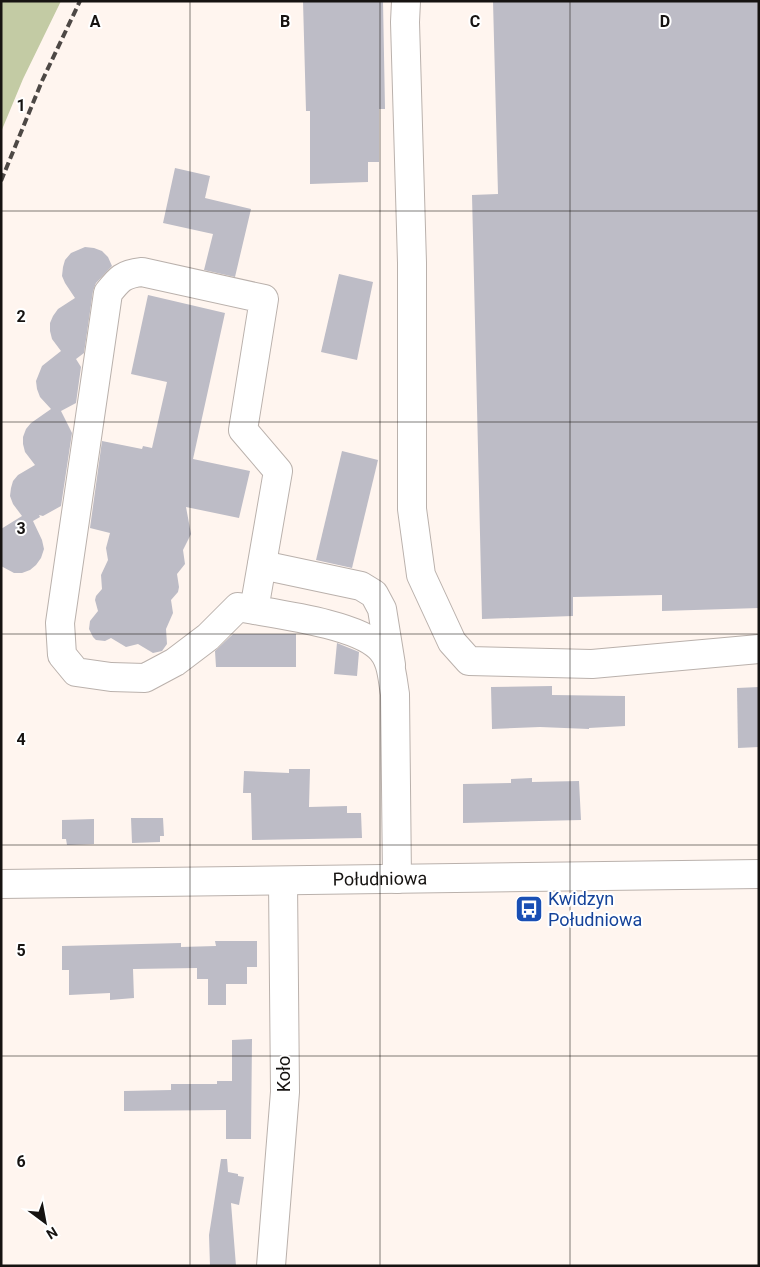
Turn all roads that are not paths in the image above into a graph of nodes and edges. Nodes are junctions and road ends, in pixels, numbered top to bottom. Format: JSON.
{"nodes":[{"id":1,"x":406,"y":1,"type":"edge"},
{"id":2,"x":262,"y":565,"type":"junction"},
{"id":3,"x":254,"y":610,"type":"junction"},
{"id":4,"x":759,"y":649,"type":"edge"},
{"id":5,"x":391,"y":665,"type":"junction"},
{"id":6,"x":759,"y":874,"type":"edge"},
{"id":7,"x":397,"y":879,"type":"junction"},
{"id":8,"x":283,"y":881,"type":"junction"},
{"id":9,"x":1,"y":884,"type":"edge"},
{"id":10,"x":271,"y":1266,"type":"edge"}],
"edges":[{"from":1,"to":4,"type":"street"},
{"from":2,"to":3,"type":"street"},
{"from":2,"to":3,"type":"street"},
{"from":2,"to":5,"type":"street"},
{"from":3,"to":5,"type":"street"},
{"from":5,"to":7,"type":"street"},
{"from":6,"to":7,"type":"street","name":"Południowa"},
{"from":7,"to":8,"type":"street","name":"Południowa"},
{"from":8,"to":9,"type":"street","name":"Południowa"},
{"from":8,"to":10,"type":"street","name":"Koło"}]}
